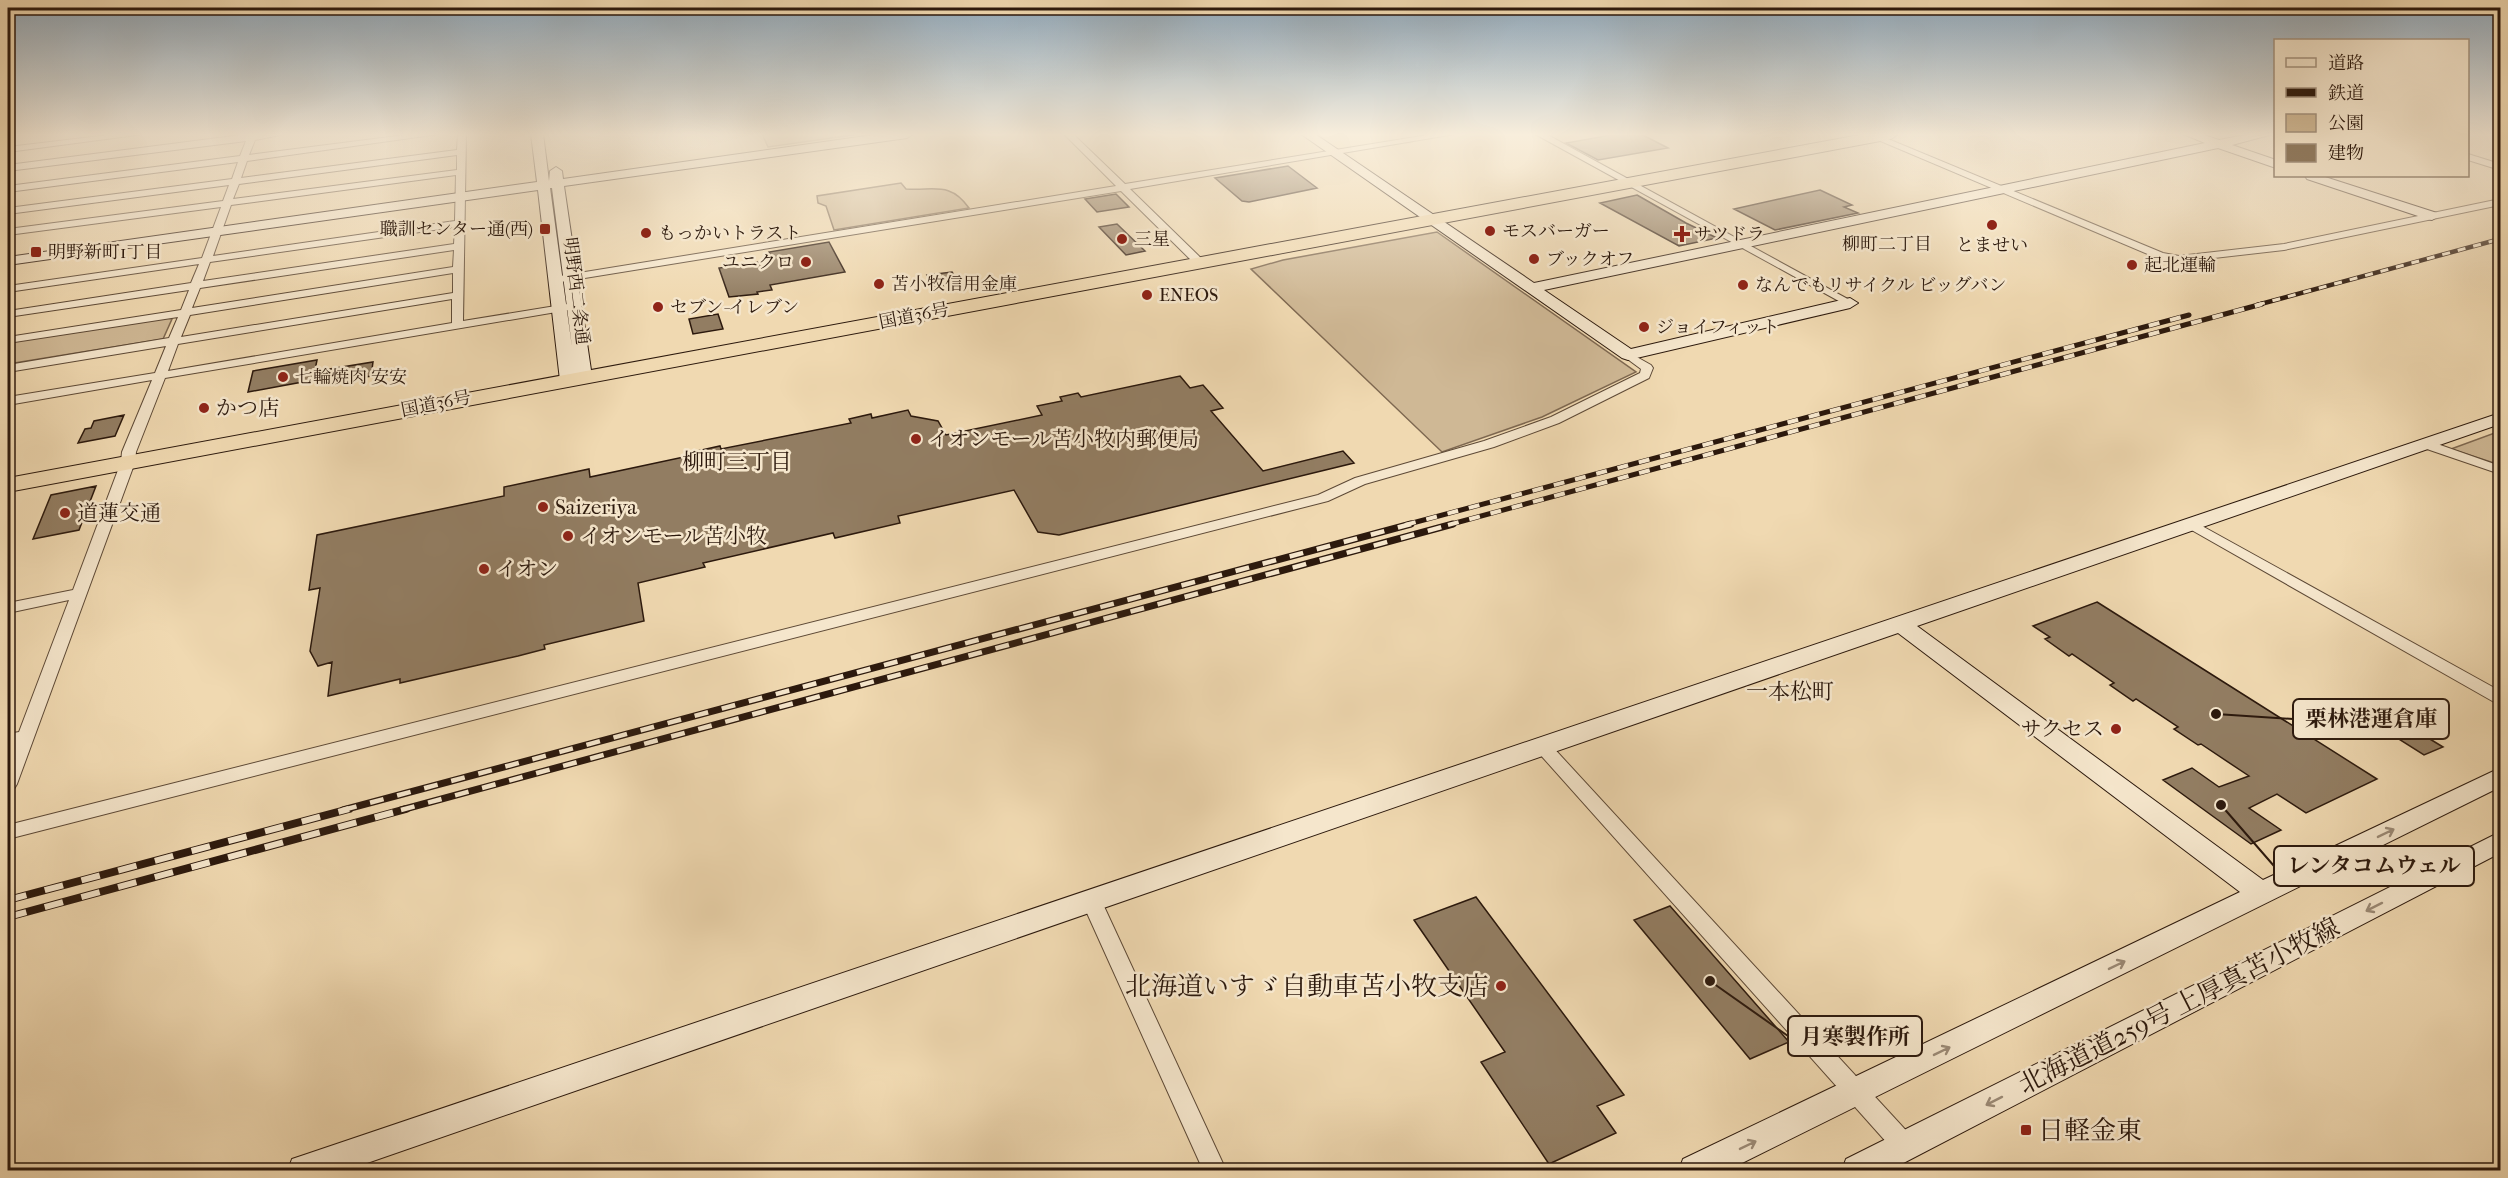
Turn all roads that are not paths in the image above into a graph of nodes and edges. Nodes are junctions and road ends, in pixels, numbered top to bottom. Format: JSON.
{"nodes":[{"id":1,"x":8,"y":189,"type":"edge"},
{"id":2,"x":24,"y":189,"type":"edge"},
{"id":3,"x":87,"y":189,"type":"edge"},
{"id":4,"x":162,"y":189,"type":"edge"},
{"id":5,"x":232,"y":189,"type":"edge"},
{"id":6,"x":332,"y":189,"type":"edge"},
{"id":7,"x":460,"y":189,"type":"edge"},
{"id":8,"x":513,"y":189,"type":"edge"},
{"id":9,"x":550,"y":189,"type":"edge"},
{"id":10,"x":551,"y":189,"type":"edge"},
{"id":11,"x":1117,"y":189,"type":"edge"},
{"id":12,"x":1124,"y":189,"type":"edge"},
{"id":13,"x":1387,"y":189,"type":"edge"},
{"id":14,"x":1581,"y":189,"type":"edge"},
{"id":15,"x":1639,"y":189,"type":"edge"},
{"id":16,"x":2007,"y":189,"type":"edge"},
{"id":17,"x":2350,"y":189,"type":"edge"},
{"id":18,"x":2002,"y":190,"type":"junction"},
{"id":19,"x":460,"y":196,"type":"junction"},
{"id":20,"x":2500,"y":202,"type":"edge"},
{"id":21,"x":14,"y":203,"type":"edge"},
{"id":22,"x":226,"y":203,"type":"junction"},
{"id":23,"x":2432,"y":216,"type":"junction"},
{"id":24,"x":1429,"y":217,"type":"junction"},
{"id":25,"x":459,"y":223,"type":"junction"},
{"id":26,"x":216,"y":231,"type":"junction"},
{"id":27,"x":8,"y":232,"type":"edge"},
{"id":28,"x":1744,"y":245,"type":"junction"},
{"id":29,"x":459,"y":246,"type":"junction"},
{"id":30,"x":1197,"y":259,"type":"junction"},
{"id":31,"x":206,"y":260,"type":"junction"},
{"id":32,"x":8,"y":261,"type":"edge"},
{"id":33,"x":459,"y":269,"type":"junction"},
{"id":34,"x":570,"y":278,"type":"junction"},
{"id":35,"x":554,"y":280,"type":"junction"},
{"id":36,"x":196,"y":285,"type":"junction"},
{"id":37,"x":1532,"y":288,"type":"junction"},
{"id":38,"x":8,"y":289,"type":"edge"},
{"id":39,"x":458,"y":295,"type":"junction"},
{"id":40,"x":1850,"y":303,"type":"joint"},
{"id":41,"x":574,"y":306,"type":"junction"},
{"id":42,"x":558,"y":308,"type":"junction"},
{"id":43,"x":186,"y":312,"type":"junction"},
{"id":44,"x":8,"y":314,"type":"edge"},
{"id":45,"x":457,"y":326,"type":"junction"},
{"id":46,"x":8,"y":340,"type":"edge"},
{"id":47,"x":173,"y":341,"type":"junction"},
{"id":48,"x":1628,"y":355,"type":"junction"},
{"id":49,"x":8,"y":368,"type":"edge"},
{"id":50,"x":576,"y":374,"type":"junction"},
{"id":51,"x":160,"y":375,"type":"junction"},
{"id":52,"x":8,"y":401,"type":"edge"},
{"id":53,"x":2500,"y":418,"type":"edge"},
{"id":54,"x":2426,"y":444,"type":"junction"},
{"id":55,"x":128,"y":457,"type":"junction"},
{"id":56,"x":2500,"y":470,"type":"edge"},
{"id":57,"x":8,"y":474,"type":"edge"},
{"id":58,"x":8,"y":485,"type":"edge"},
{"id":59,"x":2193,"y":525,"type":"junction"},
{"id":60,"x":80,"y":593,"type":"junction"},
{"id":61,"x":8,"y":608,"type":"edge"},
{"id":62,"x":1899,"y":623,"type":"junction"},
{"id":63,"x":2500,"y":698,"type":"edge"},
{"id":64,"x":27,"y":736,"type":"junction"},
{"id":65,"x":8,"y":740,"type":"edge"},
{"id":66,"x":1543,"y":747,"type":"junction"},
{"id":67,"x":2500,"y":777,"type":"edge"},
{"id":68,"x":8,"y":784,"type":"edge"},
{"id":69,"x":8,"y":832,"type":"edge"},
{"id":70,"x":2500,"y":842,"type":"edge"},
{"id":71,"x":2262,"y":894,"type":"junction"},
{"id":72,"x":1092,"y":902,"type":"junction"},
{"id":73,"x":1856,"y":1093,"type":"junction"},
{"id":74,"x":1905,"y":1146,"type":"junction"},
{"id":75,"x":304,"y":1170,"type":"edge"},
{"id":76,"x":1215,"y":1170,"type":"edge"},
{"id":77,"x":1695,"y":1170,"type":"edge"},
{"id":78,"x":1858,"y":1170,"type":"edge"}],
"edges":[{"from":1,"to":21,"type":"street"},
{"from":2,"to":21,"type":"street"},
{"from":3,"to":21,"type":"street"},
{"from":4,"to":21,"type":"street"},
{"from":5,"to":22,"type":"street"},
{"from":6,"to":22,"type":"street"},
{"from":7,"to":19,"type":"street"},
{"from":8,"to":19,"type":"street"},
{"from":9,"to":35,"type":"street","name":"明野西二条通"},
{"from":10,"to":34,"type":"street","name":"明野西二条通"},
{"from":11,"to":34,"type":"street"},
{"from":12,"to":30,"type":"street"},
{"from":13,"to":24,"type":"street"},
{"from":14,"to":24,"type":"highway","name":"国道36号"},
{"from":15,"to":28,"type":"street"},
{"from":16,"to":18,"type":"street"},
{"from":17,"to":23,"type":"street"},
{"from":18,"to":23,"type":"street"},
{"from":18,"to":28,"type":"street"},
{"from":19,"to":25,"type":"street"},
{"from":19,"to":26,"type":"street"},
{"from":20,"to":23,"type":"street"},
{"from":22,"to":26,"type":"street"},
{"from":22,"to":27,"type":"street"},
{"from":24,"to":30,"type":"highway","name":"国道36号"},
{"from":24,"to":37,"type":"street"},
{"from":25,"to":29,"type":"street"},
{"from":25,"to":31,"type":"street"},
{"from":26,"to":31,"type":"street"},
{"from":26,"to":32,"type":"street"},
{"from":28,"to":37,"type":"street"},
{"from":28,"to":40,"type":"street"},
{"from":29,"to":33,"type":"street"},
{"from":29,"to":36,"type":"street"},
{"from":30,"to":50,"type":"highway","name":"国道36号"},
{"from":31,"to":36,"type":"street"},
{"from":31,"to":38,"type":"street"},
{"from":33,"to":39,"type":"street"},
{"from":33,"to":43,"type":"street"},
{"from":34,"to":35,"type":"street"},
{"from":34,"to":41,"type":"street","name":"明野西二条通"},
{"from":35,"to":42,"type":"street","name":"明野西二条通"},
{"from":36,"to":43,"type":"street"},
{"from":36,"to":44,"type":"street"},
{"from":37,"to":48,"type":"street"},
{"from":39,"to":45,"type":"street"},
{"from":39,"to":47,"type":"street"},
{"from":40,"to":48,"type":"street"},
{"from":41,"to":42,"type":"street"},
{"from":41,"to":50,"type":"street","name":"明野西二条通"},
{"from":42,"to":45,"type":"street"},
{"from":42,"to":50,"type":"street","name":"明野西二条通"},
{"from":43,"to":46,"type":"street"},
{"from":43,"to":47,"type":"street"},
{"from":45,"to":51,"type":"street"},
{"from":47,"to":49,"type":"street"},
{"from":47,"to":51,"type":"street"},
{"from":48,"to":69,"type":"street"},
{"from":50,"to":55,"type":"highway","name":"国道36号"},
{"from":51,"to":52,"type":"street"},
{"from":51,"to":55,"type":"street"},
{"from":53,"to":54,"type":"street"},
{"from":54,"to":56,"type":"street"},
{"from":54,"to":59,"type":"street"},
{"from":55,"to":57,"type":"highway","name":"国道36号"},
{"from":55,"to":58,"type":"highway","name":"国道36号"},
{"from":55,"to":60,"type":"street"},
{"from":59,"to":62,"type":"street"},
{"from":59,"to":63,"type":"street"},
{"from":60,"to":61,"type":"street"},
{"from":60,"to":64,"type":"street"},
{"from":62,"to":66,"type":"street"},
{"from":62,"to":71,"type":"street"},
{"from":64,"to":65,"type":"street"},
{"from":64,"to":68,"type":"street"},
{"from":66,"to":72,"type":"street"},
{"from":66,"to":73,"type":"street"},
{"from":71,"to":67,"type":"street","one_way":true},
{"from":70,"to":74,"type":"street","name":"北海道道259号 上厚真苫小牧線","one_way":true},
{"from":73,"to":71,"type":"street","one_way":true},
{"from":72,"to":75,"type":"street"},
{"from":72,"to":76,"type":"street"},
{"from":73,"to":74,"type":"street"},
{"from":77,"to":73,"type":"street","one_way":true},
{"from":74,"to":78,"type":"street","name":"北海道道259号 上厚真苫小牧線"}]}
